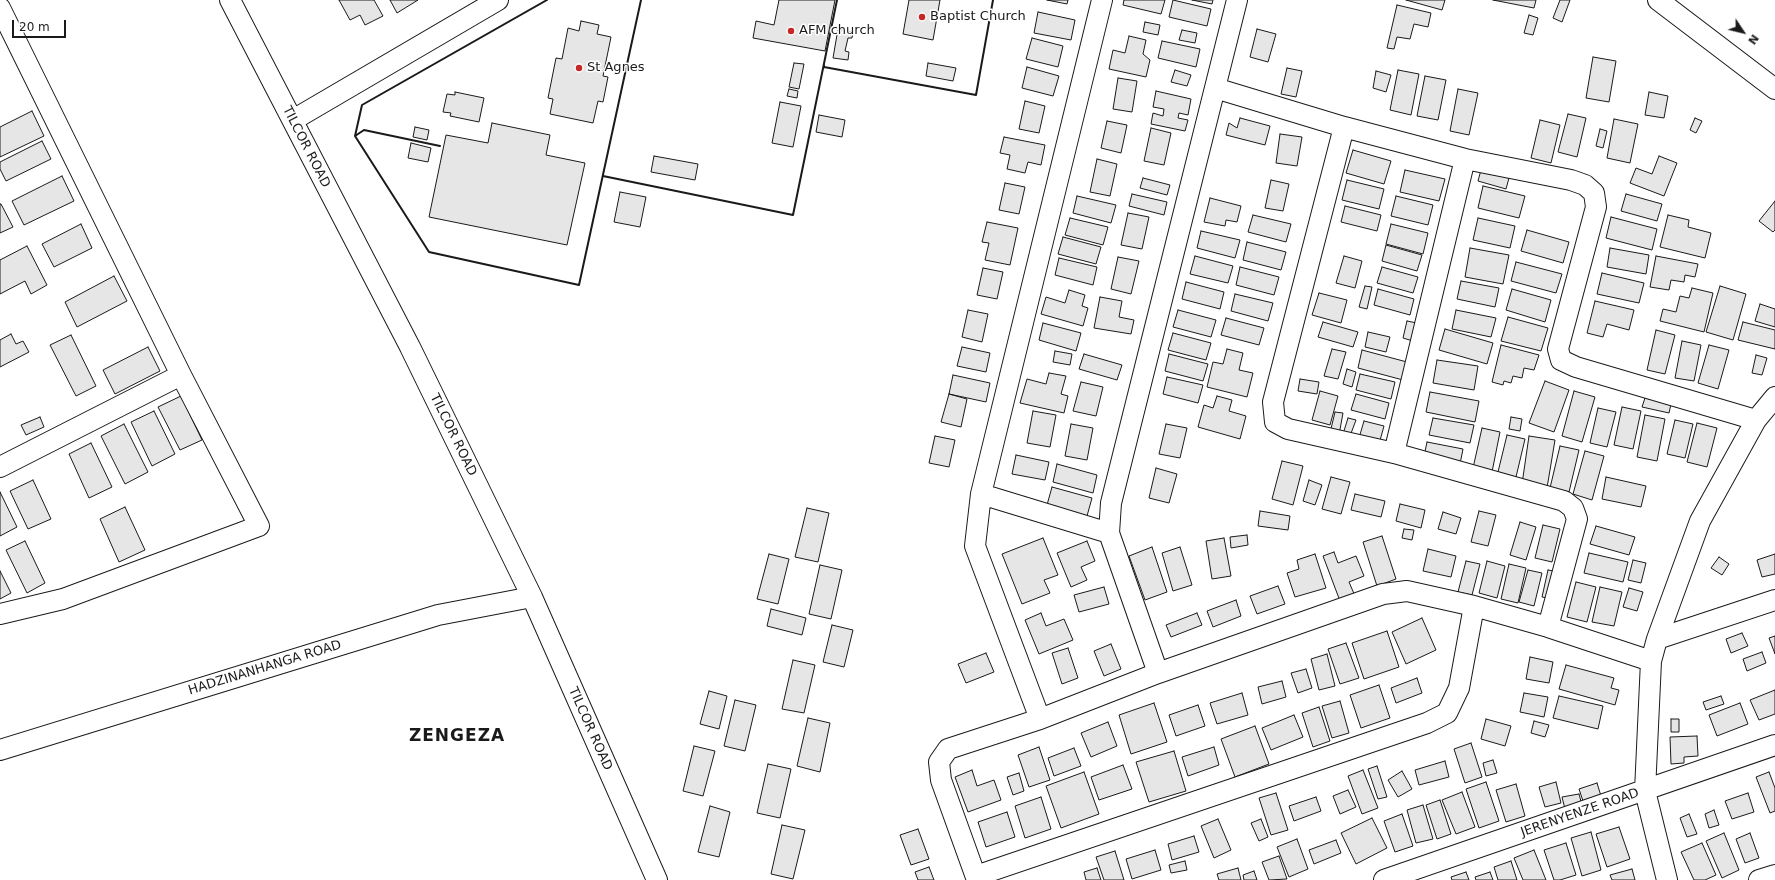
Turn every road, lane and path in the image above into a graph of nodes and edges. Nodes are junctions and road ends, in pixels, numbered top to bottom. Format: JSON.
{"nodes":[{"id":1,"x":230,"y":0,"type":"edge"},
{"id":2,"x":498,"y":0,"type":"edge"},
{"id":3,"x":1102,"y":0,"type":"edge"},
{"id":4,"x":1237,"y":0,"type":"edge"},
{"id":5,"x":1658,"y":0,"type":"edge"},
{"id":6,"x":0,"y":8,"type":"edge"},
{"id":7,"x":1215,"y":88,"type":"junction"},
{"id":8,"x":1775,"y":89,"type":"edge"},
{"id":9,"x":292,"y":120,"type":"junction"},
{"id":10,"x":1344,"y":127,"type":"junction"},
{"id":11,"x":1465,"y":158,"type":"junction"},
{"id":12,"x":181,"y":374,"type":"junction"},
{"id":13,"x":1775,"y":397,"type":"edge"},
{"id":14,"x":1756,"y":420,"type":"junction"},
{"id":15,"x":1394,"y":453,"type":"junction"},
{"id":16,"x":0,"y":467,"type":"edge"},
{"id":17,"x":981,"y":494,"type":"junction"},
{"id":18,"x":1109,"y":533,"type":"junction"},
{"id":19,"x":532,"y":597,"type":"junction"},
{"id":20,"x":1775,"y":600,"type":"edge"},
{"id":21,"x":1474,"y":606,"type":"junction"},
{"id":22,"x":0,"y":614,"type":"edge"},
{"id":23,"x":1548,"y":627,"type":"junction"},
{"id":24,"x":1657,"y":639,"type":"junction"},
{"id":25,"x":1651,"y":661,"type":"junction"},
{"id":26,"x":1158,"y":673,"type":"junction"},
{"id":27,"x":1040,"y":719,"type":"junction"},
{"id":28,"x":1775,"y":745,"type":"edge"},
{"id":29,"x":0,"y":750,"type":"edge"},
{"id":30,"x":1646,"y":790,"type":"junction"},
{"id":31,"x":1775,"y":875,"type":"edge"},
{"id":32,"x":977,"y":878,"type":"edge"},
{"id":33,"x":657,"y":880,"type":"edge"},
{"id":34,"x":1384,"y":880,"type":"edge"},
{"id":35,"x":1667,"y":880,"type":"edge"},
{"id":36,"x":1759,"y":880,"type":"edge"}],
"edges":[{"from":1,"to":9,"type":"street","name":"TILCOR ROAD"},
{"from":2,"to":9,"type":"street"},
{"from":3,"to":17,"type":"street"},
{"from":4,"to":7,"type":"street"},
{"from":5,"to":8,"type":"street"},
{"from":6,"to":12,"type":"street"},
{"from":7,"to":10,"type":"street"},
{"from":7,"to":18,"type":"street"},
{"from":9,"to":19,"type":"street","name":"TILCOR ROAD"},
{"from":10,"to":11,"type":"street"},
{"from":10,"to":15,"type":"street"},
{"from":11,"to":14,"type":"street"},
{"from":11,"to":15,"type":"street"},
{"from":12,"to":16,"type":"street"},
{"from":12,"to":22,"type":"street"},
{"from":13,"to":14,"type":"street"},
{"from":14,"to":24,"type":"street"},
{"from":15,"to":23,"type":"street"},
{"from":17,"to":18,"type":"street"},
{"from":17,"to":27,"type":"street"},
{"from":18,"to":26,"type":"street"},
{"from":19,"to":29,"type":"street","name":"HADZINANHANGA ROAD"},
{"from":19,"to":33,"type":"street","name":"TILCOR ROAD"},
{"from":20,"to":24,"type":"street"},
{"from":21,"to":23,"type":"street"},
{"from":21,"to":26,"type":"street"},
{"from":21,"to":32,"type":"street"},
{"from":23,"to":25,"type":"street"},
{"from":24,"to":25,"type":"street"},
{"from":25,"to":30,"type":"street"},
{"from":26,"to":27,"type":"street"},
{"from":27,"to":32,"type":"street"},
{"from":28,"to":30,"type":"street","name":"JERENYENZE ROAD"},
{"from":30,"to":34,"type":"street","name":"JERENYENZE ROAD"},
{"from":30,"to":35,"type":"street"},
{"from":31,"to":36,"type":"street"}]}
